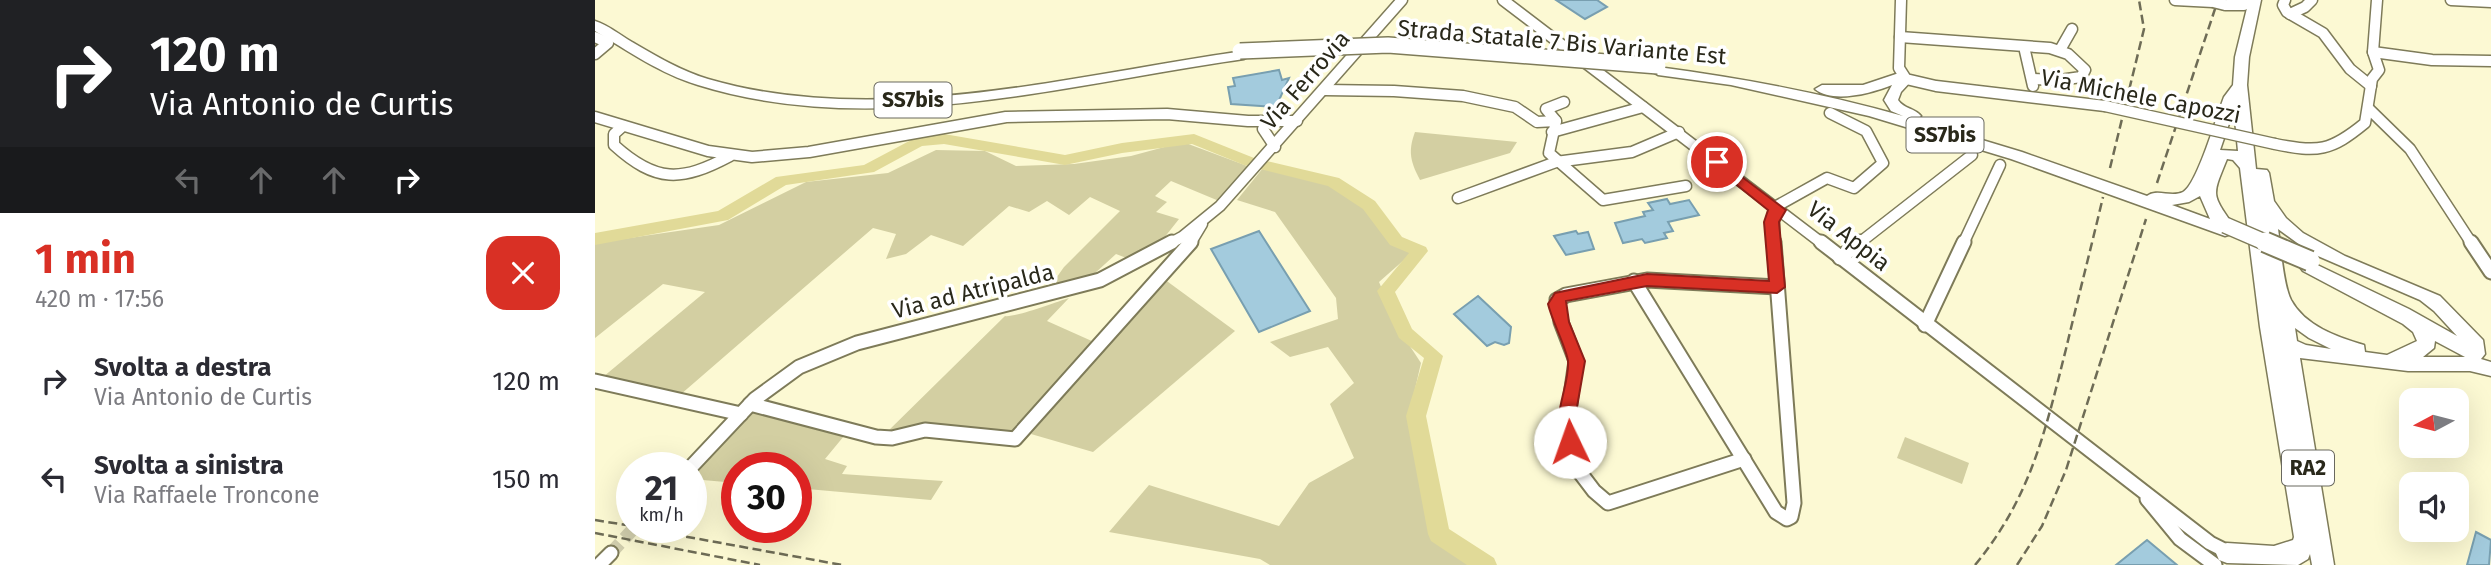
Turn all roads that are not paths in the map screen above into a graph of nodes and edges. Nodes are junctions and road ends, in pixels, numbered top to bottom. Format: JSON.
{"nodes":[{"id":1,"x":1402,"y":0,"type":"edge"},
{"id":2,"x":1503,"y":0,"type":"edge"},
{"id":3,"x":1901,"y":0,"type":"edge"},
{"id":4,"x":2175,"y":0,"type":"edge"},
{"id":5,"x":2246,"y":0,"type":"edge"},
{"id":6,"x":2255,"y":0,"type":"edge"},
{"id":7,"x":2265,"y":0,"type":"edge"},
{"id":8,"x":2285,"y":0,"type":"edge"},
{"id":9,"x":2312,"y":0,"type":"edge"},
{"id":10,"x":2377,"y":0,"type":"edge"},
{"id":11,"x":2451,"y":0,"type":"edge"},
{"id":12,"x":2491,"y":2,"type":"edge"},
{"id":13,"x":2291,"y":14,"type":"junction"},
{"id":14,"x":595,"y":17,"type":"edge"},
{"id":15,"x":595,"y":25,"type":"edge"},
{"id":16,"x":2072,"y":29,"type":"dead end"},
{"id":17,"x":595,"y":37,"type":"edge"},
{"id":18,"x":1900,"y":37,"type":"junction"},
{"id":19,"x":2060,"y":50,"type":"junction"},
{"id":20,"x":2025,"y":51,"type":"dead end"},
{"id":21,"x":2373,"y":52,"type":"junction"},
{"id":22,"x":1242,"y":53,"type":"junction"},
{"id":23,"x":595,"y":54,"type":"edge"},
{"id":24,"x":2491,"y":61,"type":"edge"},
{"id":25,"x":1658,"y":69,"type":"junction"},
{"id":26,"x":1910,"y":79,"type":"junction"},
{"id":27,"x":2371,"y":82,"type":"junction"},
{"id":28,"x":1773,"y":83,"type":"junction"},
{"id":29,"x":2240,"y":85,"type":"junction"},
{"id":30,"x":1325,"y":90,"type":"junction"},
{"id":31,"x":1564,"y":102,"type":"dead end"},
{"id":32,"x":1643,"y":107,"type":"junction"},
{"id":33,"x":2369,"y":109,"type":"junction"},
{"id":34,"x":1830,"y":113,"type":"dead end"},
{"id":35,"x":595,"y":117,"type":"edge"},
{"id":36,"x":1262,"y":125,"type":"junction"},
{"id":37,"x":623,"y":126,"type":"junction"},
{"id":38,"x":1292,"y":127,"type":"junction"},
{"id":39,"x":1554,"y":127,"type":"junction"},
{"id":40,"x":1940,"y":127,"type":"junction"},
{"id":41,"x":1679,"y":132,"type":"junction"},
{"id":42,"x":1271,"y":151,"type":"junction"},
{"id":43,"x":1972,"y":155,"type":"dead end"},
{"id":44,"x":730,"y":156,"type":"junction"},
{"id":45,"x":1556,"y":162,"type":"junction"},
{"id":46,"x":2000,"y":165,"type":"dead end"},
{"id":47,"x":2248,"y":168,"type":"junction"},
{"id":48,"x":1686,"y":186,"type":"dead end"},
{"id":49,"x":2145,"y":194,"type":"junction"},
{"id":50,"x":1458,"y":198,"type":"dead end"},
{"id":51,"x":2266,"y":201,"type":"junction"},
{"id":52,"x":1777,"y":209,"type":"junction"},
{"id":53,"x":1206,"y":217,"type":"junction"},
{"id":54,"x":2225,"y":227,"type":"junction"},
{"id":55,"x":2266,"y":255,"type":"junction"},
{"id":56,"x":2310,"y":257,"type":"junction"},
{"id":57,"x":1840,"y":258,"type":"junction"},
{"id":58,"x":2491,"y":272,"type":"edge"},
{"id":59,"x":1634,"y":281,"type":"junction"},
{"id":60,"x":1777,"y":287,"type":"junction"},
{"id":61,"x":2414,"y":291,"type":"junction"},
{"id":62,"x":2281,"y":299,"type":"junction"},
{"id":63,"x":2412,"y":314,"type":"junction"},
{"id":64,"x":1925,"y":324,"type":"junction"},
{"id":65,"x":2289,"y":346,"type":"junction"},
{"id":66,"x":2484,"y":350,"type":"edge"},
{"id":67,"x":2330,"y":356,"type":"junction"},
{"id":68,"x":2491,"y":362,"type":"edge"},
{"id":69,"x":2491,"y":369,"type":"edge"},
{"id":70,"x":2294,"y":380,"type":"junction"},
{"id":71,"x":595,"y":382,"type":"edge"},
{"id":72,"x":745,"y":409,"type":"junction"},
{"id":73,"x":705,"y":452,"type":"edge"},
{"id":74,"x":1744,"y":460,"type":"junction"},
{"id":75,"x":2301,"y":523,"type":"junction"},
{"id":76,"x":611,"y":553,"type":"tunnel mouth"},
{"id":77,"x":2221,"y":559,"type":"edge"},
{"id":78,"x":2322,"y":561,"type":"edge"},
{"id":79,"x":600,"y":565,"type":"edge"},
{"id":80,"x":2267,"y":565,"type":"edge"},
{"id":81,"x":2279,"y":565,"type":"edge"}],
"edges":[{"from":1,"to":30,"type":"street","name":"Via Ferrovia"},
{"from":2,"to":32,"type":"street","name":"Via Appia"},
{"from":3,"to":18,"type":"street"},
{"from":4,"to":5,"type":"street","bridge":true},
{"from":6,"to":29,"type":"highway","number":"RA2"},
{"from":7,"to":51,"type":"highway","number":"RA2"},
{"from":8,"to":13,"type":"street"},
{"from":9,"to":13,"type":"street"},
{"from":10,"to":21,"type":"street"},
{"from":11,"to":12,"type":"street"},
{"from":13,"to":27,"type":"street"},
{"from":14,"to":22,"type":"highway","name":"Strada Statale 7 Bis Variante Est","number":"SS7bis"},
{"from":15,"to":22,"type":"highway","name":"Strada Statale 7 Bis Variante Est","number":"SS7bis"},
{"from":16,"to":19,"type":"street"},
{"from":17,"to":23,"type":"street"},
{"from":18,"to":19,"type":"street"},
{"from":18,"to":26,"type":"street"},
{"from":19,"to":20,"type":"street"},
{"from":21,"to":24,"type":"street"},
{"from":21,"to":27,"type":"street"},
{"from":22,"to":25,"type":"highway","name":"Strada Statale 7 Bis Variante Est","number":"SS7bis","bridge":true},
{"from":25,"to":28,"type":"highway","name":"Strada Statale 7 Bis Variante Est","number":"SS7bis"},
{"from":25,"to":54,"type":"highway","name":"Strada Statale 7 Bis Variante Est","number":"SS7bis"},
{"from":26,"to":28,"type":"highway"},
{"from":26,"to":33,"type":"street","name":"Via Michele Capozzi","bridge":true},
{"from":26,"to":40,"type":"highway"},
{"from":27,"to":33,"type":"street"},
{"from":28,"to":40,"type":"highway","name":"Strada Statale 7 Bis Variante Est","number":"SS7bis"},
{"from":29,"to":47,"type":"highway","number":"RA2"},
{"from":29,"to":49,"type":"highway"},
{"from":30,"to":38,"type":"street","name":"Via Ferrovia"},
{"from":30,"to":39,"type":"street"},
{"from":31,"to":39,"type":"street"},
{"from":32,"to":39,"type":"street"},
{"from":32,"to":41,"type":"street","name":"Via Appia"},
{"from":33,"to":58,"type":"street"},
{"from":34,"to":52,"type":"street"},
{"from":35,"to":37,"type":"street"},
{"from":36,"to":38,"type":"street"},
{"from":36,"to":42,"type":"street"},
{"from":36,"to":44,"type":"street"},
{"from":37,"to":44,"type":"street"},
{"from":37,"to":44,"type":"street"},
{"from":38,"to":42,"type":"street","name":"Via Ferrovia"},
{"from":39,"to":45,"type":"street"},
{"from":40,"to":49,"type":"highway","name":"Strada Statale 7 Bis Variante Est","number":"SS7bis"},
{"from":41,"to":45,"type":"street"},
{"from":41,"to":52,"type":"street","name":"Via Appia"},
{"from":42,"to":53,"type":"street","name":"Via ad Atripalda"},
{"from":43,"to":57,"type":"street"},
{"from":45,"to":48,"type":"street"},
{"from":45,"to":50,"type":"street"},
{"from":46,"to":64,"type":"street"},
{"from":47,"to":54,"type":"highway"},
{"from":47,"to":55,"type":"highway","number":"RA2"},
{"from":49,"to":54,"type":"highway","name":"Strada Statale 7 Bis Variante Est","number":"SS7bis"},
{"from":51,"to":55,"type":"highway","number":"RA2"},
{"from":51,"to":56,"type":"highway"},
{"from":52,"to":57,"type":"street","name":"Via Appia"},
{"from":52,"to":60,"type":"street"},
{"from":53,"to":72,"type":"street","name":"Via ad Atripalda"},
{"from":53,"to":72,"type":"street"},
{"from":54,"to":56,"type":"highway","name":"Strada Statale 7 Bis Variante Est","number":"SS7bis","bridge":true},
{"from":55,"to":56,"type":"highway"},
{"from":55,"to":62,"type":"highway","number":"RA2"},
{"from":55,"to":65,"type":"highway"},
{"from":55,"to":75,"type":"highway","number":"RA2"},
{"from":56,"to":61,"type":"highway"},
{"from":56,"to":63,"type":"highway","name":"Strada Statale 7 Bis Variante Est","number":"SS7bis"},
{"from":57,"to":64,"type":"street","name":"Via Appia"},
{"from":59,"to":60,"type":"street"},
{"from":59,"to":74,"type":"street"},
{"from":59,"to":74,"type":"street"},
{"from":60,"to":74,"type":"street"},
{"from":61,"to":63,"type":"highway"},
{"from":61,"to":66,"type":"highway"},
{"from":62,"to":63,"type":"highway"},
{"from":62,"to":65,"type":"highway","number":"RA2"},
{"from":63,"to":66,"type":"highway","name":"Strada Statale 7 Bis Variante Est","number":"SS7bis"},
{"from":63,"to":68,"type":"highway","name":"Strada Statale 7 Bis Variante Est","number":"SS7bis"},
{"from":64,"to":77,"type":"street","name":"Via Appia"},
{"from":65,"to":67,"type":"highway"},
{"from":65,"to":70,"type":"highway","number":"RA2"},
{"from":67,"to":69,"type":"highway"},
{"from":67,"to":70,"type":"highway"},
{"from":70,"to":78,"type":"highway","number":"RA2"},
{"from":71,"to":72,"type":"street"},
{"from":72,"to":73,"type":"street","name":"Via ad Atripalda"},
{"from":75,"to":77,"type":"highway"},
{"from":75,"to":81,"type":"highway"},
{"from":76,"to":79,"type":"street"},
{"from":77,"to":80,"type":"street","name":"Via Appia"}]}
